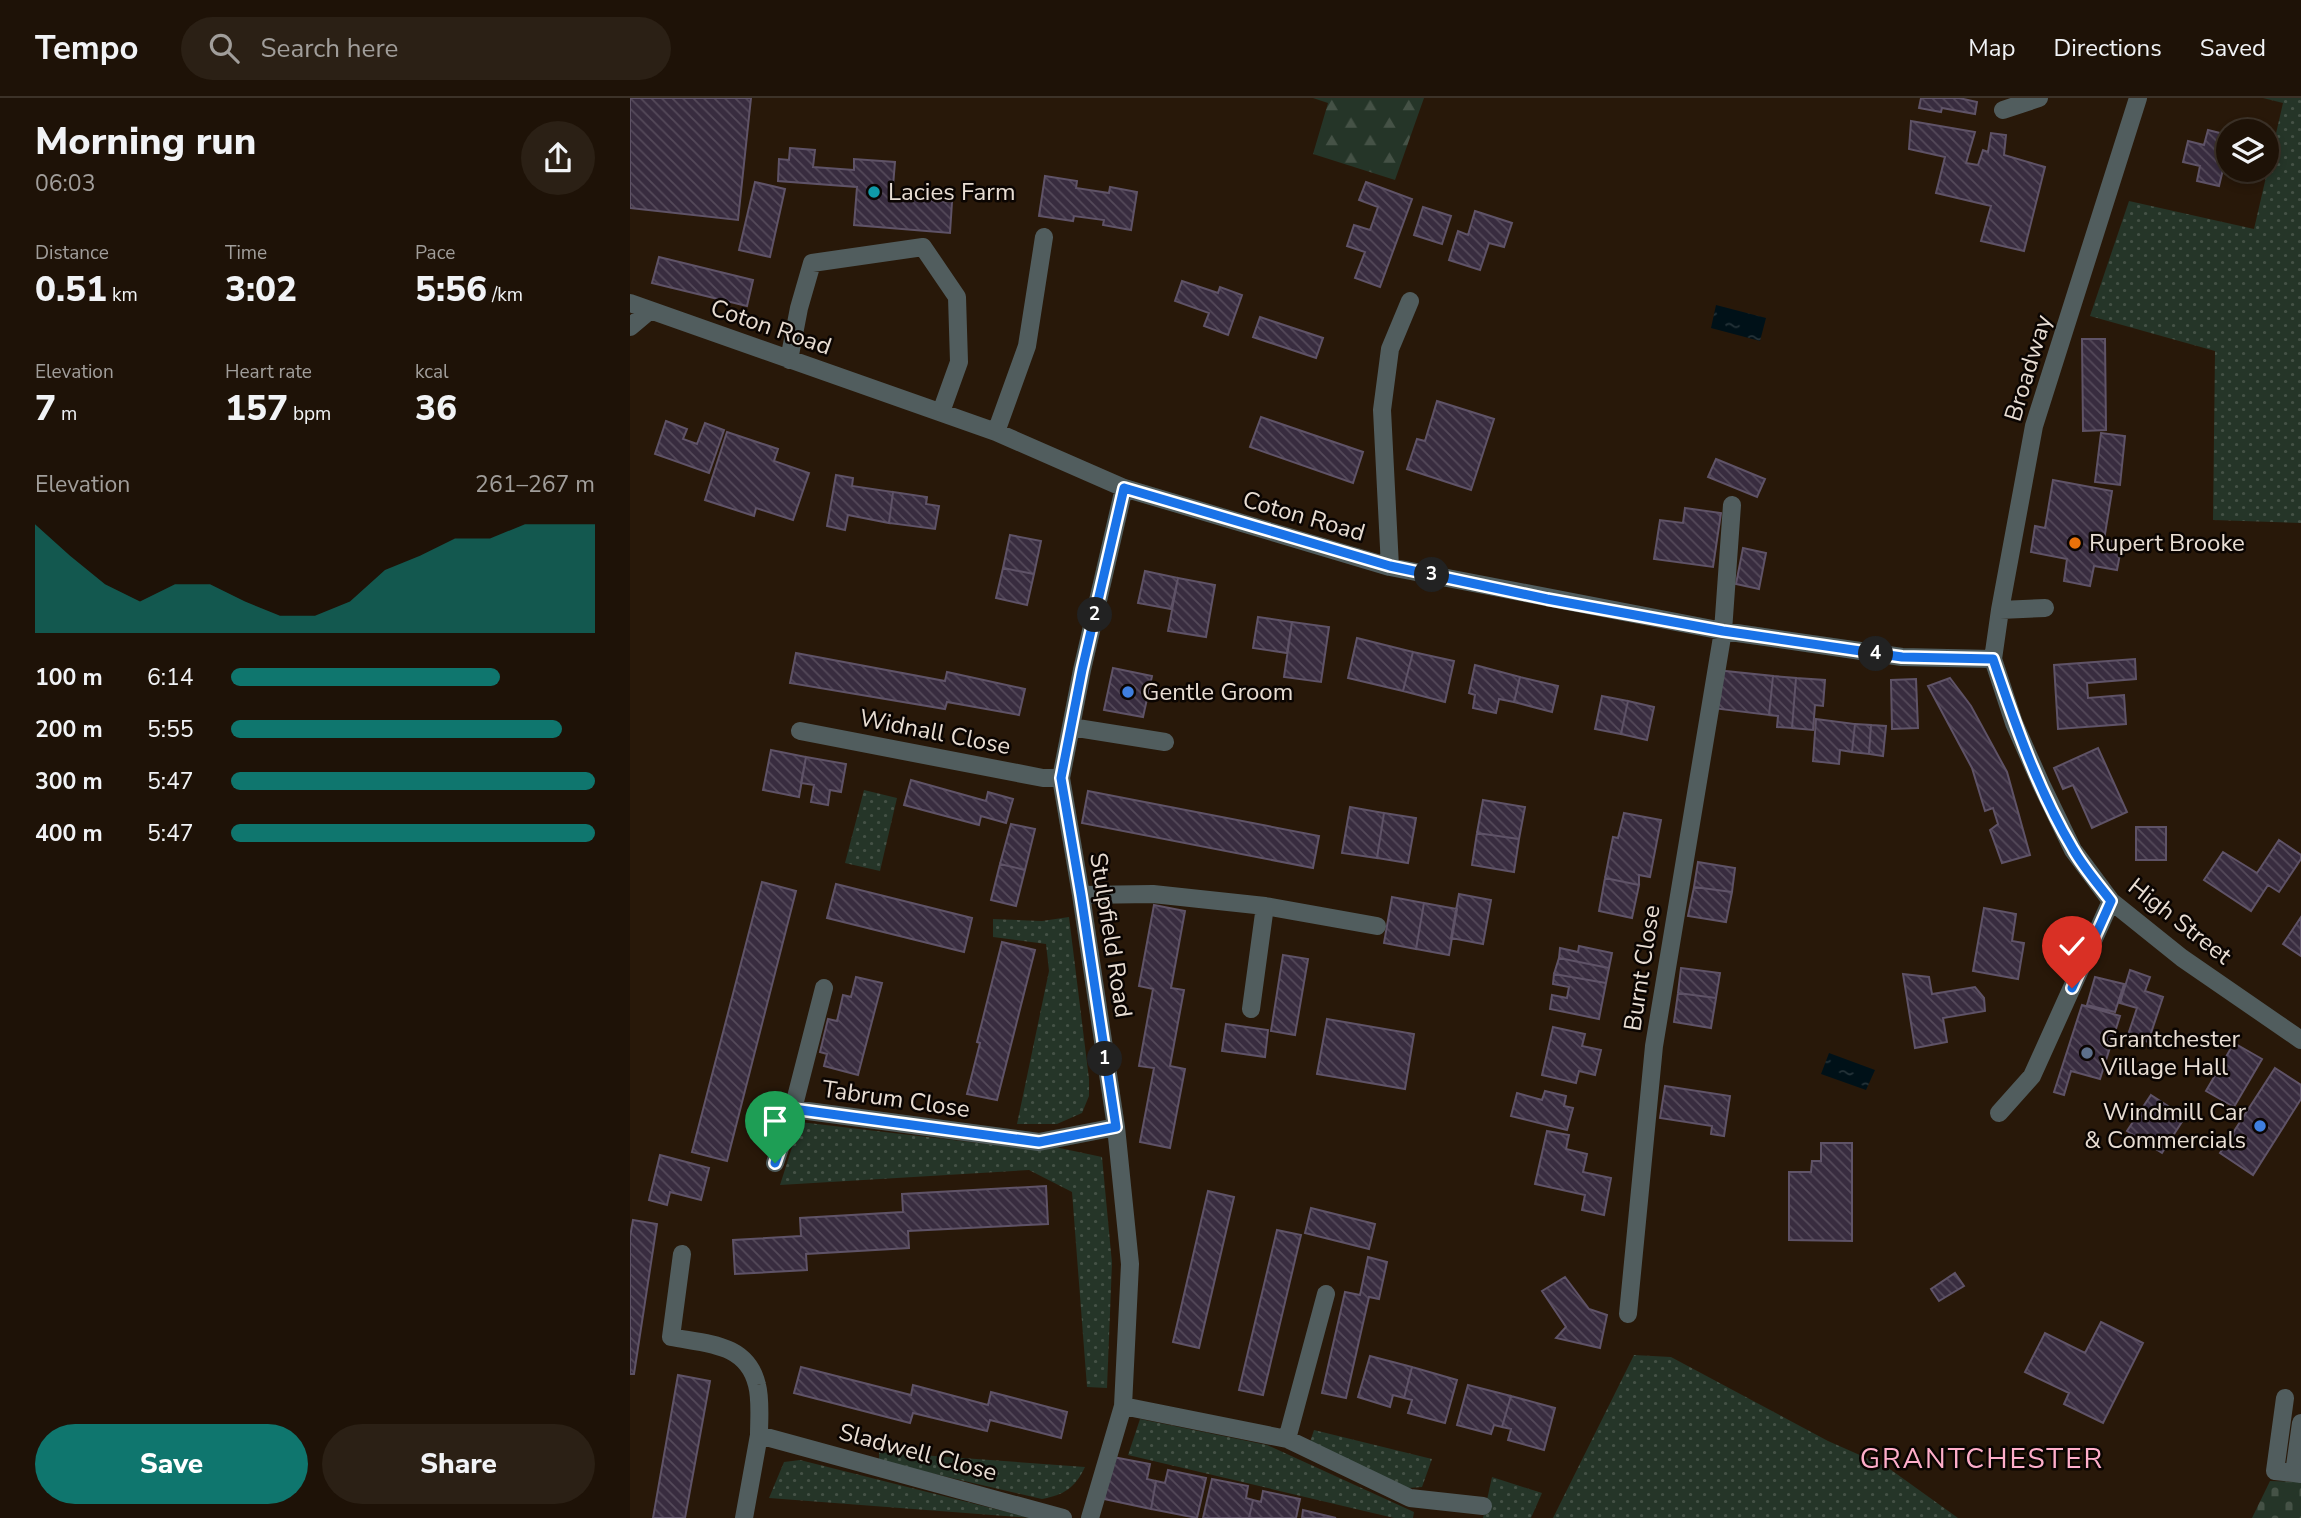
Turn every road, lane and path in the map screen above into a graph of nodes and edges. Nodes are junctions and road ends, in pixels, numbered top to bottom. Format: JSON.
{"nodes":[{"id":1,"x":2039,"y":98,"type":"edge"},
{"id":2,"x":2138,"y":98,"type":"edge"},
{"id":3,"x":2003,"y":110,"type":"dead end"},
{"id":4,"x":1044,"y":237,"type":"dead end"},
{"id":5,"x":1410,"y":302,"type":"dead end"},
{"id":6,"x":630,"y":303,"type":"edge"},
{"id":7,"x":649,"y":311,"type":"junction"},
{"id":8,"x":630,"y":327,"type":"edge"},
{"id":9,"x":789,"y":360,"type":"junction"},
{"id":10,"x":941,"y":412,"type":"junction"},
{"id":11,"x":996,"y":432,"type":"junction"},
{"id":12,"x":1124,"y":488,"type":"junction"},
{"id":13,"x":1732,"y":505,"type":"dead end"},
{"id":14,"x":1390,"y":566,"type":"junction"},
{"id":15,"x":2045,"y":608,"type":"dead end"},
{"id":16,"x":2000,"y":610,"type":"junction"},
{"id":17,"x":1723,"y":631,"type":"junction"},
{"id":18,"x":1993,"y":659,"type":"junction"},
{"id":19,"x":1072,"y":727,"type":"junction"},
{"id":20,"x":800,"y":731,"type":"dead end"},
{"id":21,"x":1165,"y":742,"type":"dead end"},
{"id":22,"x":1061,"y":778,"type":"junction"},
{"id":23,"x":1081,"y":895,"type":"junction"},
{"id":24,"x":2111,"y":901,"type":"junction"},
{"id":25,"x":1265,"y":906,"type":"junction"},
{"id":26,"x":1377,"y":926,"type":"dead end"},
{"id":27,"x":824,"y":988,"type":"dead end"},
{"id":28,"x":1251,"y":1009,"type":"dead end"},
{"id":29,"x":2301,"y":1040,"type":"edge"},
{"id":30,"x":793,"y":1109,"type":"junction"},
{"id":31,"x":1999,"y":1113,"type":"dead end"},
{"id":32,"x":1116,"y":1127,"type":"junction"},
{"id":33,"x":775,"y":1163,"type":"dead end"},
{"id":34,"x":682,"y":1254,"type":"dead end"},
{"id":35,"x":1326,"y":1294,"type":"dead end"},
{"id":36,"x":1628,"y":1314,"type":"dead end"},
{"id":37,"x":2285,"y":1398,"type":"dead end"},
{"id":38,"x":1123,"y":1406,"type":"junction"},
{"id":39,"x":2301,"y":1423,"type":"edge"},
{"id":40,"x":759,"y":1435,"type":"junction"},
{"id":41,"x":1287,"y":1439,"type":"junction"},
{"id":42,"x":2298,"y":1474,"type":"edge"},
{"id":43,"x":1483,"y":1506,"type":"dead end"},
{"id":44,"x":744,"y":1518,"type":"edge"},
{"id":45,"x":1063,"y":1518,"type":"edge"},
{"id":46,"x":1090,"y":1518,"type":"edge"}],
"edges":[{"from":1,"to":3,"type":"street"},
{"from":2,"to":16,"type":"street","name":"Broadway"},
{"from":4,"to":11,"type":"street"},
{"from":5,"to":14,"type":"street"},
{"from":6,"to":7,"type":"street","name":"Coton Road"},
{"from":7,"to":8,"type":"street"},
{"from":7,"to":9,"type":"street","name":"Coton Road"},
{"from":9,"to":10,"type":"street","name":"Coton Road"},
{"from":9,"to":10,"type":"street"},
{"from":10,"to":11,"type":"street","name":"Coton Road"},
{"from":11,"to":12,"type":"street","name":"Coton Road"},
{"from":12,"to":14,"type":"street","name":"Coton Road"},
{"from":12,"to":19,"type":"street","name":"Stulpfield Road"},
{"from":13,"to":17,"type":"street","name":"Burnt Close"},
{"from":14,"to":17,"type":"street","name":"Coton Road"},
{"from":15,"to":16,"type":"street"},
{"from":16,"to":18,"type":"street","name":"Broadway"},
{"from":17,"to":18,"type":"street","name":"Coton Road"},
{"from":17,"to":36,"type":"street","name":"Burnt Close"},
{"from":18,"to":24,"type":"street","name":"High Street"},
{"from":19,"to":21,"type":"street"},
{"from":19,"to":22,"type":"street","name":"Stulpfield Road"},
{"from":20,"to":22,"type":"street","name":"Widnall Close"},
{"from":22,"to":23,"type":"street","name":"Stulpfield Road"},
{"from":23,"to":25,"type":"street"},
{"from":23,"to":32,"type":"street","name":"Stulpfield Road"},
{"from":24,"to":29,"type":"street","name":"High Street"},
{"from":24,"to":31,"type":"street"},
{"from":25,"to":26,"type":"street"},
{"from":25,"to":28,"type":"street"},
{"from":27,"to":30,"type":"street","name":"Tabrum Close"},
{"from":30,"to":32,"type":"street","name":"Tabrum Close"},
{"from":30,"to":33,"type":"street"},
{"from":32,"to":38,"type":"street","name":"Stulpfield Road"},
{"from":34,"to":40,"type":"street"},
{"from":35,"to":41,"type":"street"},
{"from":37,"to":42,"type":"street"},
{"from":38,"to":41,"type":"street"},
{"from":38,"to":46,"type":"street","name":"Stulpfield Road"},
{"from":39,"to":42,"type":"street"},
{"from":40,"to":44,"type":"street"},
{"from":40,"to":45,"type":"street","name":"Sladwell Close"},
{"from":41,"to":43,"type":"street"}]}
